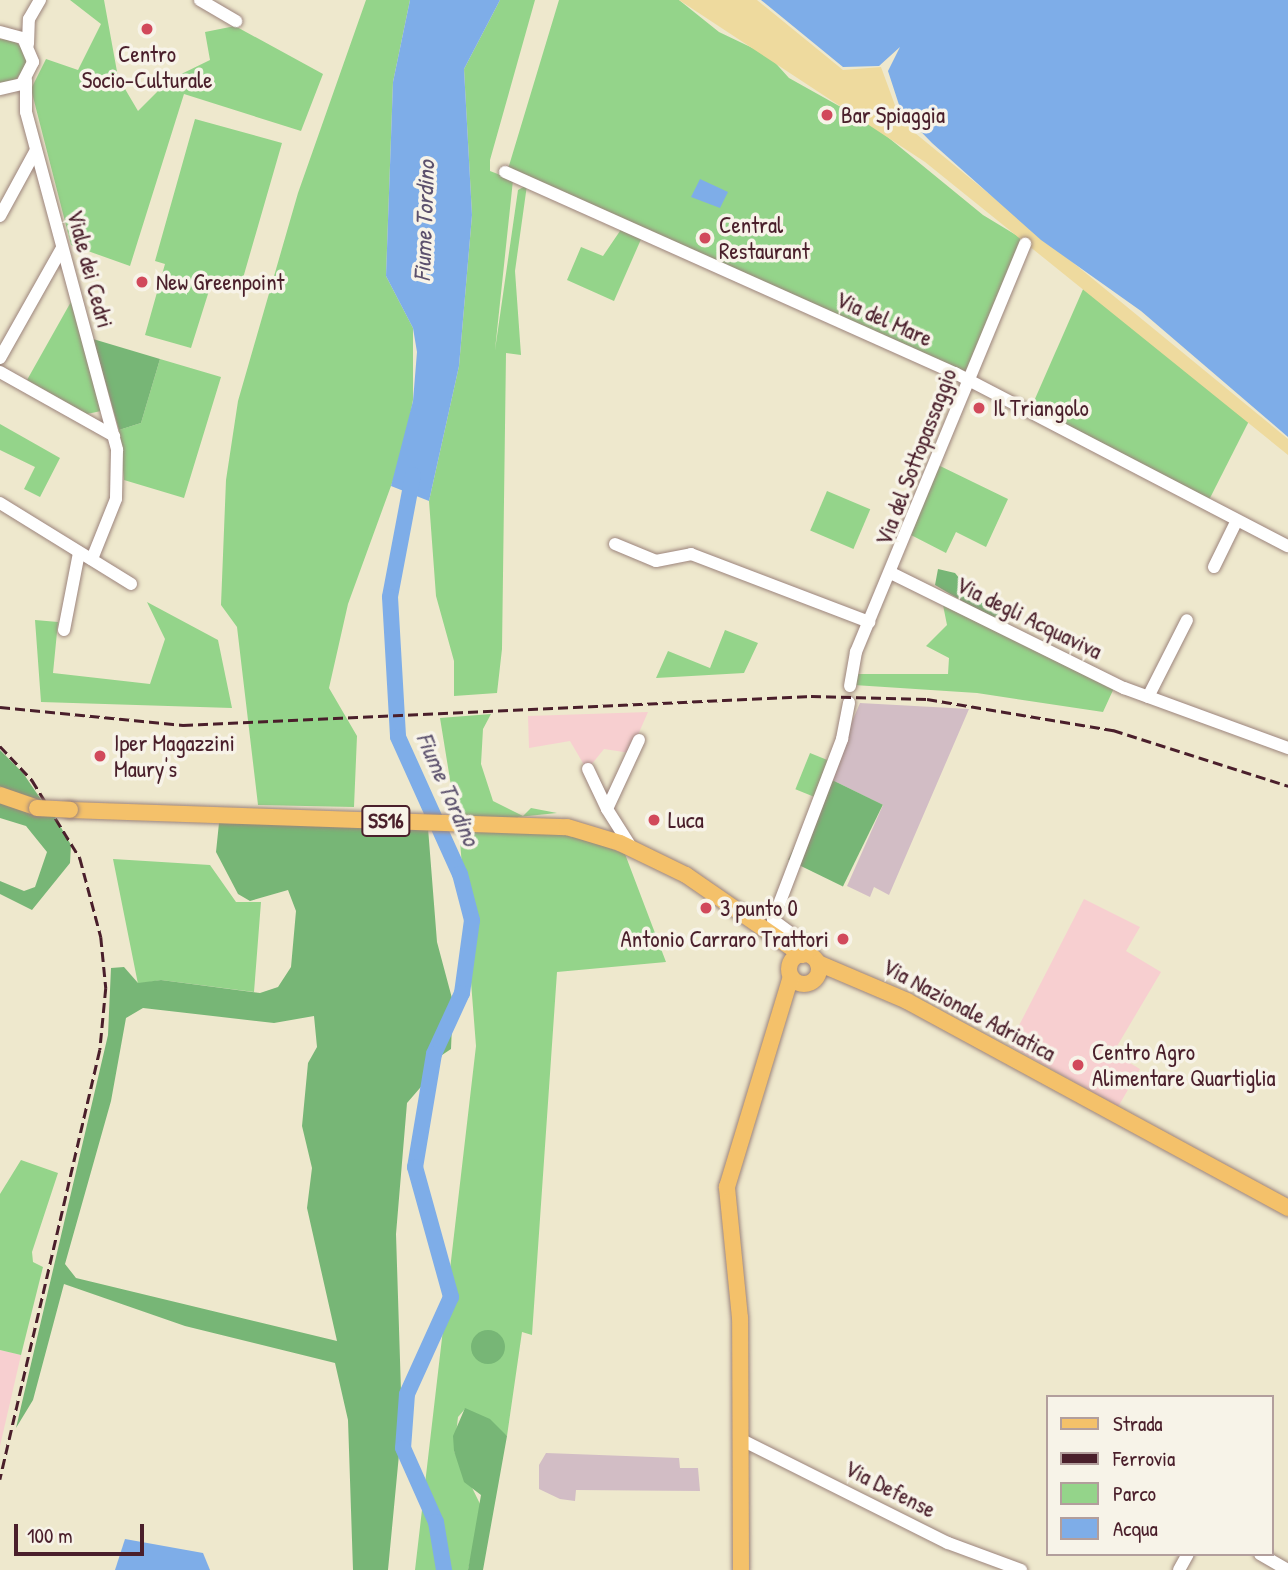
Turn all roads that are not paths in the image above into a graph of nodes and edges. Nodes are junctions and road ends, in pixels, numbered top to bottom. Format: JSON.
{"nodes":[{"id":1,"x":40,"y":0,"type":"edge"},
{"id":2,"x":200,"y":0,"type":"edge"},
{"id":3,"x":29,"y":19,"type":"junction"},
{"id":4,"x":236,"y":20,"type":"dead end"},
{"id":5,"x":4,"y":32,"type":"edge"},
{"id":6,"x":28,"y":44,"type":"junction"},
{"id":7,"x":26,"y":79,"type":"junction"},
{"id":8,"x":5,"y":89,"type":"edge"},
{"id":9,"x":26,"y":112,"type":"junction"},
{"id":10,"x":36,"y":150,"type":"junction"},
{"id":11,"x":505,"y":172,"type":"dead end"},
{"id":12,"x":0,"y":216,"type":"edge"},
{"id":13,"x":1025,"y":244,"type":"dead end"},
{"id":14,"x":62,"y":248,"type":"junction"},
{"id":15,"x":0,"y":358,"type":"edge"},
{"id":16,"x":0,"y":372,"type":"edge"},
{"id":17,"x":968,"y":380,"type":"junction"},
{"id":18,"x":108,"y":412,"type":"junction"},
{"id":19,"x":88,"y":421,"type":"junction"},
{"id":20,"x":114,"y":436,"type":"junction"},
{"id":21,"x":0,"y":503,"type":"edge"},
{"id":22,"x":1236,"y":523,"type":"junction"},
{"id":23,"x":615,"y":544,"type":"dead end"},
{"id":24,"x":1288,"y":546,"type":"edge"},
{"id":25,"x":79,"y":553,"type":"junction"},
{"id":26,"x":92,"y":559,"type":"junction"},
{"id":27,"x":1214,"y":567,"type":"dead end"},
{"id":28,"x":893,"y":574,"type":"junction"},
{"id":29,"x":131,"y":584,"type":"dead end"},
{"id":30,"x":1187,"y":620,"type":"dead end"},
{"id":31,"x":869,"y":622,"type":"junction"},
{"id":32,"x":64,"y":630,"type":"dead end"},
{"id":33,"x":850,"y":686,"type":"dead end"},
{"id":34,"x":1148,"y":697,"type":"junction"},
{"id":35,"x":849,"y":703,"type":"dead end"},
{"id":36,"x":639,"y":740,"type":"dead end"},
{"id":37,"x":1288,"y":748,"type":"edge"},
{"id":38,"x":588,"y":769,"type":"dead end"},
{"id":39,"x":0,"y":795,"type":"edge"},
{"id":40,"x":607,"y":809,"type":"junction"},
{"id":41,"x":625,"y":845,"type":"junction"},
{"id":42,"x":770,"y":931,"type":"junction"},
{"id":43,"x":811,"y":967,"type":"junction"},
{"id":44,"x":791,"y":974,"type":"junction"},
{"id":45,"x":785,"y":1009,"type":"junction"},
{"id":46,"x":1288,"y":1208,"type":"edge"},
{"id":47,"x":741,"y":1440,"type":"junction"},
{"id":48,"x":1263,"y":1556,"type":"edge"},
{"id":49,"x":741,"y":1570,"type":"edge"},
{"id":50,"x":1021,"y":1570,"type":"edge"},
{"id":51,"x":1288,"y":1570,"type":"edge"}],
"edges":[{"from":1,"to":3,"type":"street"},
{"from":2,"to":4,"type":"street"},
{"from":3,"to":5,"type":"street"},
{"from":3,"to":6,"type":"street","name":"Viale dei Cedri"},
{"from":5,"to":6,"type":"street"},
{"from":6,"to":7,"type":"street","name":"Viale dei Cedri"},
{"from":7,"to":8,"type":"street"},
{"from":7,"to":9,"type":"street","name":"Viale dei Cedri"},
{"from":8,"to":9,"type":"street","name":"Viale dei Cedri"},
{"from":9,"to":10,"type":"street","name":"Viale dei Cedri"},
{"from":10,"to":12,"type":"street"},
{"from":10,"to":14,"type":"street","name":"Viale dei Cedri"},
{"from":11,"to":17,"type":"street","name":"Via del Mare"},
{"from":13,"to":17,"type":"street","name":"Via del Sottopassaggio"},
{"from":14,"to":15,"type":"street"},
{"from":14,"to":18,"type":"street","name":"Viale dei Cedri"},
{"from":16,"to":19,"type":"street"},
{"from":17,"to":22,"type":"street","name":"Via del Mare"},
{"from":17,"to":28,"type":"street","name":"Via del Sottopassaggio"},
{"from":18,"to":19,"type":"street"},
{"from":18,"to":20,"type":"street","name":"Viale dei Cedri"},
{"from":19,"to":20,"type":"street"},
{"from":20,"to":26,"type":"street","name":"Viale dei Cedri"},
{"from":21,"to":25,"type":"street"},
{"from":22,"to":24,"type":"street","name":"Via del Mare"},
{"from":22,"to":27,"type":"street"},
{"from":23,"to":31,"type":"street"},
{"from":25,"to":26,"type":"street"},
{"from":25,"to":32,"type":"street"},
{"from":26,"to":29,"type":"street"},
{"from":28,"to":31,"type":"street","name":"Via del Sottopassaggio"},
{"from":28,"to":34,"type":"street","name":"Via degli Acquaviva"},
{"from":30,"to":34,"type":"street"},
{"from":31,"to":33,"type":"street","name":"Via del Sottopassaggio"},
{"from":34,"to":37,"type":"street","name":"Via degli Acquaviva"},
{"from":35,"to":43,"type":"street"},
{"from":36,"to":40,"type":"street"},
{"from":38,"to":40,"type":"street"},
{"from":39,"to":41,"type":"main road","number":"SS16","bridge":true},
{"from":40,"to":41,"type":"street"},
{"from":41,"to":42,"type":"main road","number":"SS16"},
{"from":42,"to":43,"type":"main road","number":"SS16"},
{"from":42,"to":44,"type":"main road"},
{"from":43,"to":44,"type":"main road"},
{"from":43,"to":44,"type":"main road"},
{"from":43,"to":45,"type":"main road"},
{"from":43,"to":46,"type":"main road","name":"Via Nazionale Adriatica"},
{"from":44,"to":45,"type":"main road"},
{"from":45,"to":47,"type":"main road"},
{"from":47,"to":49,"type":"main road"},
{"from":47,"to":50,"type":"street","name":"Via Defense"},
{"from":48,"to":51,"type":"street"}]}
